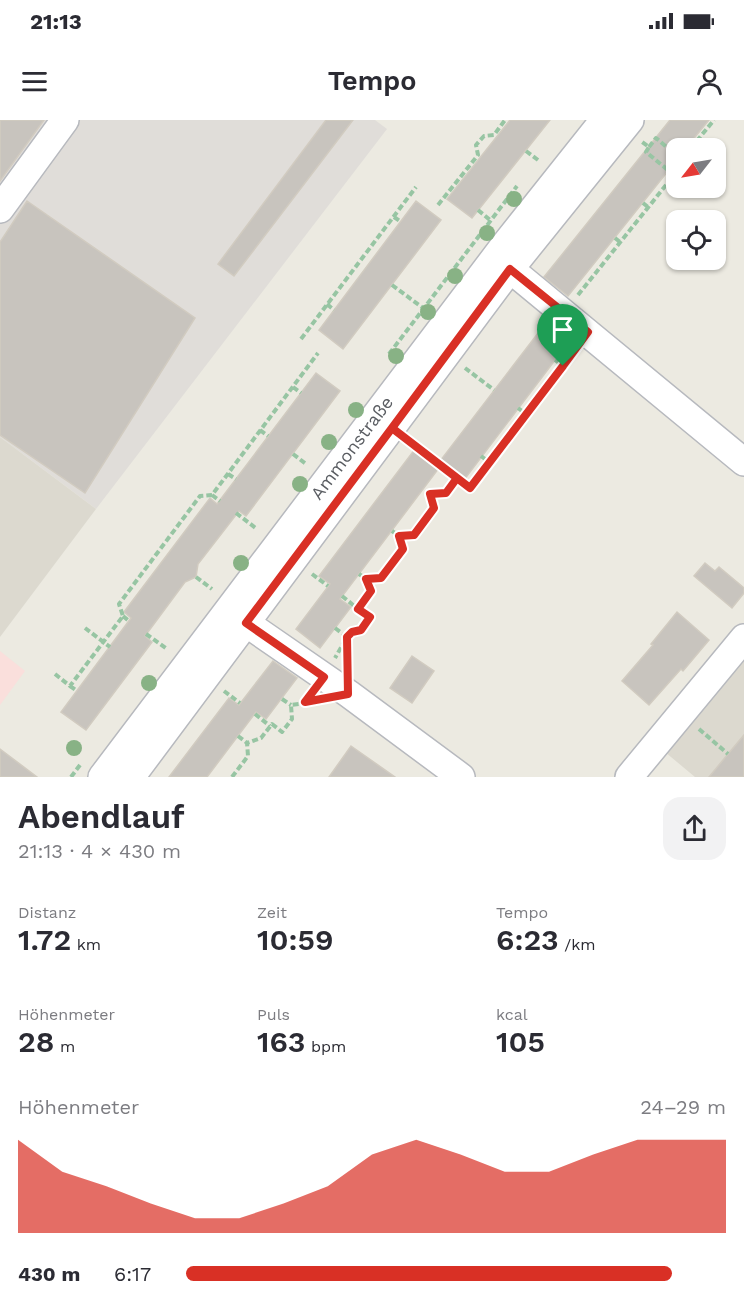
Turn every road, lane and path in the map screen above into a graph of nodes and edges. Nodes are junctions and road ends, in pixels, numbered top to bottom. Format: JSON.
{"nodes":[{"id":1,"x":64,"y":120,"type":"edge"},
{"id":2,"x":506,"y":120,"type":"edge"},
{"id":3,"x":714,"y":120,"type":"edge"},
{"id":4,"x":619,"y":122,"type":"edge"},
{"id":5,"x":697,"y":138,"type":"edge"},
{"id":6,"x":666,"y":146,"type":"edge"},
{"id":7,"x":649,"y":147,"type":"junction"},
{"id":8,"x":526,"y":151,"type":"dead end"},
{"id":9,"x":538,"y":160,"type":"dead end"},
{"id":10,"x":416,"y":187,"type":"dead end"},
{"id":11,"x":643,"y":203,"type":"dead end"},
{"id":12,"x":438,"y":205,"type":"dead end"},
{"id":13,"x":648,"y":207,"type":"junction"},
{"id":14,"x":0,"y":209,"type":"edge"},
{"id":15,"x":478,"y":210,"type":"dead end"},
{"id":16,"x":394,"y":217,"type":"junction"},
{"id":17,"x":490,"y":220,"type":"dead end"},
{"id":18,"x":401,"y":222,"type":"dead end"},
{"id":19,"x":615,"y":238,"type":"dead end"},
{"id":20,"x":620,"y":242,"type":"junction"},
{"id":21,"x":510,"y":269,"type":"junction"},
{"id":22,"x":587,"y":273,"type":"dead end"},
{"id":23,"x":592,"y":277,"type":"junction"},
{"id":24,"x":392,"y":285,"type":"dead end"},
{"id":25,"x":327,"y":304,"type":"junction"},
{"id":26,"x":423,"y":309,"type":"dead end"},
{"id":27,"x":334,"y":310,"type":"dead end"},
{"id":28,"x":564,"y":312,"type":"junction"},
{"id":29,"x":588,"y":332,"type":"junction"},
{"id":30,"x":301,"y":339,"type":"dead end"},
{"id":31,"x":318,"y":353,"type":"dead end"},
{"id":32,"x":448,"y":354,"type":"junction"},
{"id":33,"x":555,"y":360,"type":"dead end"},
{"id":34,"x":563,"y":366,"type":"junction"},
{"id":35,"x":293,"y":387,"type":"junction"},
{"id":36,"x":494,"y":390,"type":"dead end"},
{"id":37,"x":301,"y":393,"type":"dead end"},
{"id":38,"x":518,"y":408,"type":"dead end"},
{"id":39,"x":526,"y":414,"type":"junction"},
{"id":40,"x":392,"y":428,"type":"junction"},
{"id":41,"x":260,"y":430,"type":"junction"},
{"id":42,"x":268,"y":436,"type":"dead end"},
{"id":43,"x":293,"y":454,"type":"dead end"},
{"id":44,"x":481,"y":456,"type":"dead end"},
{"id":45,"x":489,"y":462,"type":"junction"},
{"id":46,"x":744,"y":462,"type":"edge"},
{"id":47,"x":306,"y":464,"type":"dead end"},
{"id":48,"x":228,"y":474,"type":"junction"},
{"id":49,"x":457,"y":478,"type":"junction"},
{"id":50,"x":236,"y":479,"type":"dead end"},
{"id":51,"x":424,"y":489,"type":"dead end"},
{"id":52,"x":430,"y":494,"type":"junction"},
{"id":53,"x":212,"y":495,"type":"junction"},
{"id":54,"x":220,"y":501,"type":"dead end"},
{"id":55,"x":236,"y":513,"type":"dead end"},
{"id":56,"x":187,"y":514,"type":"junction"},
{"id":57,"x":194,"y":519,"type":"dead end"},
{"id":58,"x":257,"y":529,"type":"dead end"},
{"id":59,"x":392,"y":531,"type":"dead end"},
{"id":60,"x":399,"y":536,"type":"junction"},
{"id":61,"x":359,"y":574,"type":"dead end"},
{"id":62,"x":196,"y":577,"type":"dead end"},
{"id":63,"x":366,"y":579,"type":"junction"},
{"id":64,"x":133,"y":586,"type":"junction"},
{"id":65,"x":212,"y":590,"type":"dead end"},
{"id":66,"x":140,"y":591,"type":"dead end"},
{"id":67,"x":342,"y":596,"type":"dead end"},
{"id":68,"x":358,"y":609,"type":"junction"},
{"id":69,"x":123,"y":616,"type":"junction"},
{"id":70,"x":129,"y":621,"type":"dead end"},
{"id":71,"x":246,"y":623,"type":"junction"},
{"id":72,"x":85,"y":628,"type":"dead end"},
{"id":73,"x":335,"y":628,"type":"dead end"},
{"id":74,"x":146,"y":634,"type":"dead end"},
{"id":75,"x":347,"y":637,"type":"junction"},
{"id":76,"x":744,"y":638,"type":"edge"},
{"id":77,"x":103,"y":642,"type":"junction"},
{"id":78,"x":110,"y":647,"type":"dead end"},
{"id":79,"x":167,"y":649,"type":"dead end"},
{"id":80,"x":55,"y":674,"type":"dead end"},
{"id":81,"x":324,"y":677,"type":"junction"},
{"id":82,"x":70,"y":686,"type":"junction"},
{"id":83,"x":77,"y":691,"type":"dead end"},
{"id":84,"x":348,"y":694,"type":"junction"},
{"id":85,"x":282,"y":699,"type":"dead end"},
{"id":86,"x":305,"y":702,"type":"junction"},
{"id":87,"x":291,"y":705,"type":"junction"},
{"id":88,"x":255,"y":714,"type":"dead end"},
{"id":89,"x":681,"y":714,"type":"junction"},
{"id":90,"x":270,"y":726,"type":"junction"},
{"id":91,"x":238,"y":736,"type":"dead end"},
{"id":92,"x":247,"y":743,"type":"junction"},
{"id":93,"x":728,"y":754,"type":"dead end"},
{"id":94,"x":102,"y":777,"type":"edge"},
{"id":95,"x":131,"y":777,"type":"edge"},
{"id":96,"x":232,"y":777,"type":"edge"},
{"id":97,"x":461,"y":777,"type":"edge"},
{"id":98,"x":629,"y":777,"type":"edge"}],
"edges":[{"from":1,"to":14,"type":"street"},
{"from":2,"to":12,"type":"path"},
{"from":3,"to":5,"type":"path"},
{"from":4,"to":7,"type":"path"},
{"from":4,"to":21,"type":"street","name":"Ammonstraße"},
{"from":4,"to":94,"type":"street","name":"Ammonstraße"},
{"from":6,"to":7,"type":"path"},
{"from":7,"to":13,"type":"path"},
{"from":8,"to":9,"type":"path"},
{"from":10,"to":16,"type":"path"},
{"from":11,"to":13,"type":"path"},
{"from":13,"to":20,"type":"path"},
{"from":15,"to":17,"type":"path"},
{"from":16,"to":18,"type":"path"},
{"from":16,"to":25,"type":"path"},
{"from":19,"to":20,"type":"path"},
{"from":20,"to":23,"type":"path"},
{"from":21,"to":28,"type":"street"},
{"from":21,"to":32,"type":"street","name":"Ammonstraße"},
{"from":22,"to":23,"type":"path"},
{"from":23,"to":28,"type":"path"},
{"from":24,"to":26,"type":"path"},
{"from":25,"to":27,"type":"path"},
{"from":25,"to":30,"type":"path"},
{"from":28,"to":29,"type":"street"},
{"from":29,"to":34,"type":"path"},
{"from":29,"to":46,"type":"street"},
{"from":31,"to":35,"type":"path"},
{"from":32,"to":36,"type":"path"},
{"from":32,"to":40,"type":"street","name":"Ammonstraße"},
{"from":33,"to":34,"type":"path"},
{"from":34,"to":39,"type":"path"},
{"from":35,"to":37,"type":"path"},
{"from":35,"to":41,"type":"path"},
{"from":38,"to":39,"type":"path"},
{"from":39,"to":45,"type":"path"},
{"from":40,"to":49,"type":"path"},
{"from":40,"to":71,"type":"street","name":"Ammonstraße"},
{"from":41,"to":42,"type":"path"},
{"from":41,"to":48,"type":"path"},
{"from":43,"to":47,"type":"path"},
{"from":44,"to":45,"type":"path"},
{"from":45,"to":49,"type":"path"},
{"from":48,"to":50,"type":"path"},
{"from":48,"to":53,"type":"path"},
{"from":49,"to":52,"type":"path"},
{"from":51,"to":52,"type":"path"},
{"from":52,"to":60,"type":"path"},
{"from":53,"to":54,"type":"path"},
{"from":53,"to":56,"type":"path"},
{"from":55,"to":58,"type":"path"},
{"from":56,"to":57,"type":"path"},
{"from":56,"to":64,"type":"path"},
{"from":59,"to":60,"type":"path"},
{"from":60,"to":63,"type":"path"},
{"from":61,"to":63,"type":"path"},
{"from":62,"to":65,"type":"path"},
{"from":63,"to":68,"type":"path"},
{"from":64,"to":66,"type":"path"},
{"from":64,"to":69,"type":"path"},
{"from":67,"to":68,"type":"path"},
{"from":68,"to":75,"type":"path"},
{"from":69,"to":70,"type":"path"},
{"from":69,"to":77,"type":"path"},
{"from":71,"to":81,"type":"street"},
{"from":71,"to":95,"type":"street","name":"Ammonstraße"},
{"from":72,"to":77,"type":"path"},
{"from":73,"to":75,"type":"path"},
{"from":74,"to":79,"type":"path"},
{"from":75,"to":81,"type":"path"},
{"from":75,"to":84,"type":"path"},
{"from":76,"to":89,"type":"street"},
{"from":77,"to":78,"type":"path"},
{"from":77,"to":82,"type":"path"},
{"from":80,"to":82,"type":"path"},
{"from":81,"to":84,"type":"street"},
{"from":81,"to":86,"type":"path"},
{"from":82,"to":83,"type":"path"},
{"from":84,"to":86,"type":"path"},
{"from":84,"to":97,"type":"street"},
{"from":85,"to":87,"type":"path"},
{"from":86,"to":87,"type":"path"},
{"from":87,"to":90,"type":"path"},
{"from":88,"to":90,"type":"path"},
{"from":89,"to":93,"type":"path"},
{"from":89,"to":98,"type":"street"},
{"from":90,"to":92,"type":"path"},
{"from":91,"to":92,"type":"path"},
{"from":92,"to":96,"type":"path"}]}
